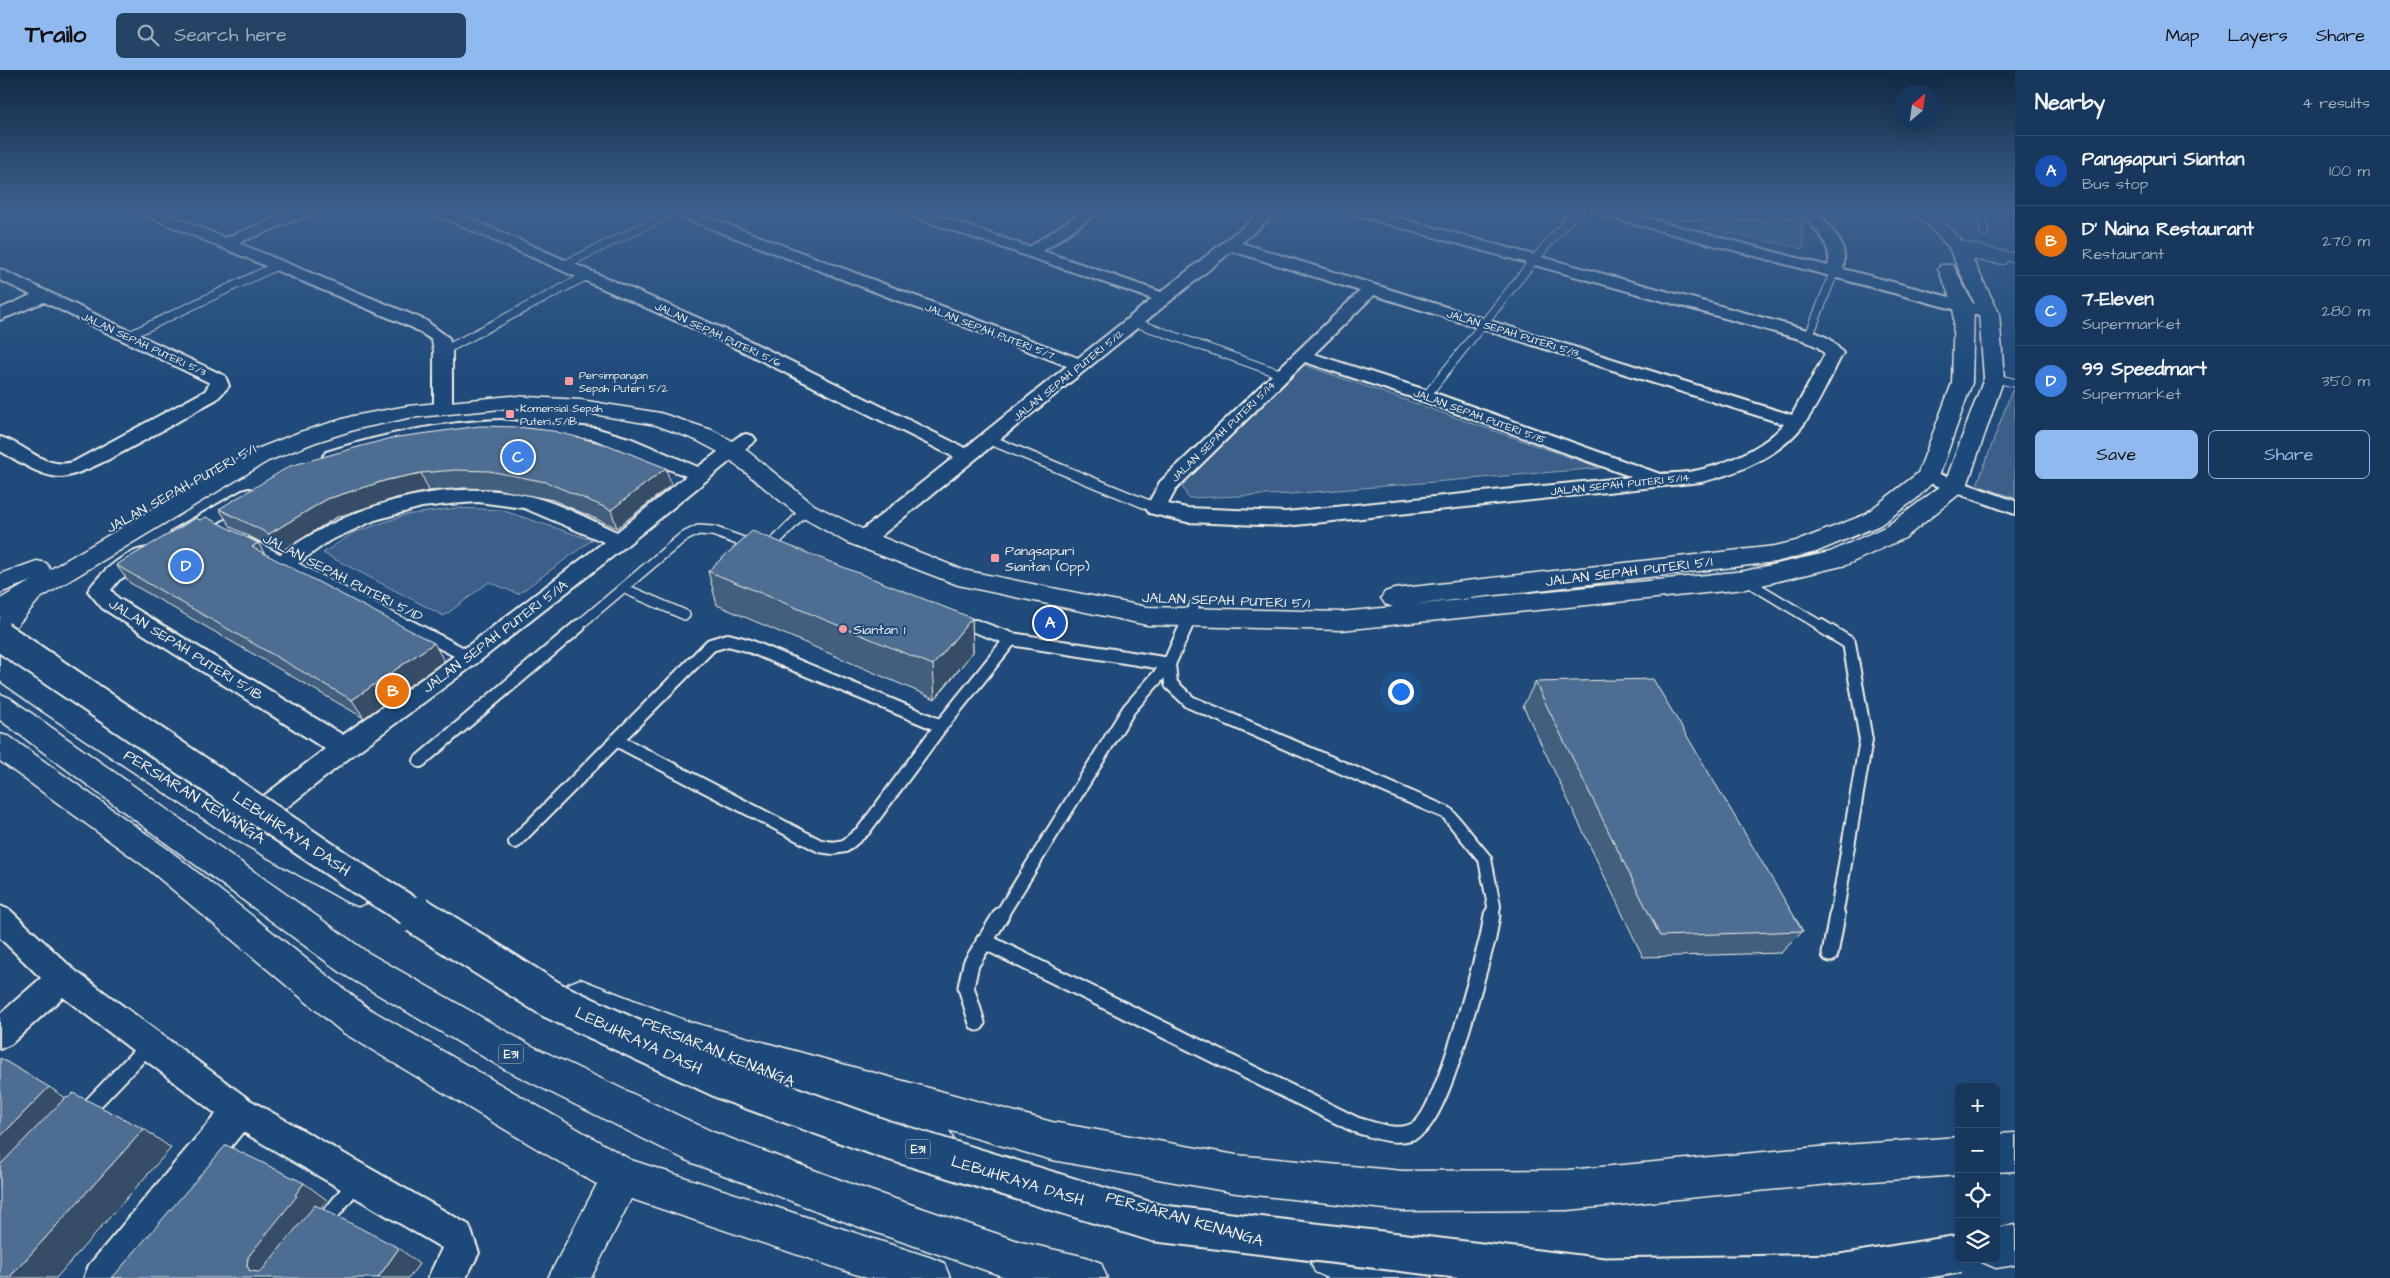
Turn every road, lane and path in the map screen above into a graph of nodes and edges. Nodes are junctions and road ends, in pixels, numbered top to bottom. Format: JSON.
{"nodes":[{"id":1,"x":275,"y":266,"type":"edge"},
{"id":2,"x":281,"y":266,"type":"edge"},
{"id":3,"x":567,"y":266,"type":"edge"},
{"id":4,"x":824,"y":266,"type":"edge"},
{"id":5,"x":1073,"y":266,"type":"edge"},
{"id":6,"x":1203,"y":266,"type":"edge"},
{"id":7,"x":1298,"y":266,"type":"edge"},
{"id":8,"x":1529,"y":266,"type":"edge"},
{"id":9,"x":1557,"y":266,"type":"edge"},
{"id":10,"x":1817,"y":266,"type":"edge"},
{"id":11,"x":1835,"y":266,"type":"edge"},
{"id":12,"x":1946,"y":266,"type":"edge"},
{"id":13,"x":1967,"y":266,"type":"edge"},
{"id":14,"x":1834,"y":272,"type":"junction"},
{"id":15,"x":0,"y":274,"type":"edge"},
{"id":16,"x":588,"y":275,"type":"junction"},
{"id":17,"x":1371,"y":289,"type":"junction"},
{"id":18,"x":43,"y":296,"type":"junction"},
{"id":19,"x":1164,"y":298,"type":"junction"},
{"id":20,"x":1964,"y":306,"type":"junction"},
{"id":21,"x":1989,"y":313,"type":"junction"},
{"id":22,"x":0,"y":315,"type":"edge"},
{"id":23,"x":1134,"y":322,"type":"junction"},
{"id":24,"x":1485,"y":325,"type":"junction"},
{"id":25,"x":128,"y":336,"type":"junction"},
{"id":26,"x":1809,"y":336,"type":"junction"},
{"id":27,"x":443,"y":351,"type":"junction"},
{"id":28,"x":1301,"y":355,"type":"junction"},
{"id":29,"x":1080,"y":365,"type":"junction"},
{"id":30,"x":1281,"y":374,"type":"junction"},
{"id":31,"x":2005,"y":381,"type":"edge"},
{"id":32,"x":1426,"y":396,"type":"junction"},
{"id":33,"x":443,"y":400,"type":"junction"},
{"id":34,"x":1796,"y":422,"type":"junction"},
{"id":35,"x":988,"y":439,"type":"junction"},
{"id":36,"x":0,"y":443,"type":"edge"},
{"id":37,"x":739,"y":445,"type":"junction"},
{"id":38,"x":967,"y":456,"type":"junction"},
{"id":39,"x":311,"y":464,"type":"edge"},
{"id":40,"x":700,"y":474,"type":"junction"},
{"id":41,"x":1928,"y":476,"type":"junction"},
{"id":42,"x":1658,"y":480,"type":"junction"},
{"id":43,"x":268,"y":484,"type":"edge"},
{"id":44,"x":1955,"y":486,"type":"junction"},
{"id":45,"x":1156,"y":508,"type":"junction"},
{"id":46,"x":2015,"y":508,"type":"edge"},
{"id":47,"x":806,"y":510,"type":"junction"},
{"id":48,"x":871,"y":533,"type":"junction"},
{"id":49,"x":240,"y":539,"type":"edge"},
{"id":50,"x":619,"y":541,"type":"junction"},
{"id":51,"x":284,"y":562,"type":"junction"},
{"id":52,"x":35,"y":580,"type":"junction"},
{"id":53,"x":1745,"y":580,"type":"junction"},
{"id":54,"x":0,"y":584,"type":"edge"},
{"id":55,"x":623,"y":588,"type":"junction"},
{"id":56,"x":0,"y":590,"type":"edge"},
{"id":57,"x":1193,"y":610,"type":"junction"},
{"id":58,"x":0,"y":611,"type":"edge"},
{"id":59,"x":685,"y":615,"type":"dead end"},
{"id":60,"x":947,"y":616,"type":"edge"},
{"id":61,"x":0,"y":636,"type":"edge"},
{"id":62,"x":1011,"y":639,"type":"junction"},
{"id":63,"x":469,"y":657,"type":"junction"},
{"id":64,"x":1169,"y":664,"type":"junction"},
{"id":65,"x":0,"y":667,"type":"edge"},
{"id":66,"x":0,"y":706,"type":"edge"},
{"id":67,"x":55,"y":706,"type":"junction"},
{"id":68,"x":0,"y":717,"type":"edge"},
{"id":69,"x":941,"y":726,"type":"junction"},
{"id":70,"x":616,"y":740,"type":"junction"},
{"id":71,"x":0,"y":745,"type":"edge"},
{"id":72,"x":344,"y":748,"type":"junction"},
{"id":73,"x":420,"y":761,"type":"dead end"},
{"id":74,"x":242,"y":828,"type":"junction"},
{"id":75,"x":515,"y":842,"type":"dead end"},
{"id":76,"x":158,"y":858,"type":"junction"},
{"id":77,"x":0,"y":919,"type":"edge"},
{"id":78,"x":984,"y":941,"type":"junction"},
{"id":79,"x":1830,"y":954,"type":"dead end"},
{"id":80,"x":62,"y":979,"type":"junction"},
{"id":81,"x":976,"y":1023,"type":"dead end"},
{"id":82,"x":0,"y":1034,"type":"edge"},
{"id":83,"x":694,"y":1040,"type":"junction"},
{"id":84,"x":149,"y":1045,"type":"junction"},
{"id":85,"x":239,"y":1111,"type":"junction"},
{"id":86,"x":75,"y":1123,"type":"edge"},
{"id":87,"x":2015,"y":1152,"type":"edge"},
{"id":88,"x":2000,"y":1153,"type":"edge"},
{"id":89,"x":1955,"y":1156,"type":"edge"},
{"id":90,"x":622,"y":1177,"type":"junction"},
{"id":91,"x":357,"y":1180,"type":"junction"},
{"id":92,"x":310,"y":1240,"type":"edge"},
{"id":93,"x":2015,"y":1245,"type":"edge"},
{"id":94,"x":2000,"y":1247,"type":"edge"},
{"id":95,"x":1955,"y":1255,"type":"edge"},
{"id":96,"x":102,"y":1278,"type":"edge"},
{"id":97,"x":446,"y":1278,"type":"edge"},
{"id":98,"x":569,"y":1278,"type":"edge"},
{"id":99,"x":929,"y":1278,"type":"edge"},
{"id":100,"x":1086,"y":1278,"type":"edge"},
{"id":101,"x":1410,"y":1278,"type":"edge"}],
"edges":[{"from":1,"to":25,"type":"lane"},
{"from":2,"to":27,"type":"street"},
{"from":3,"to":16,"type":"street","name":"JALAN SEPAH PUTERI 5/6"},
{"from":4,"to":29,"type":"street","name":"JALAN SEPAH PUTERI 5/7"},
{"from":5,"to":19,"type":"street"},
{"from":6,"to":19,"type":"street","name":"JALAN SEPAH PUTERI 5/12"},
{"from":7,"to":17,"type":"street","name":"JALAN SEPAH PUTERI 5/13"},
{"from":8,"to":24,"type":"lane"},
{"from":9,"to":26,"type":"street","name":"JALAN SEPAH PUTERI 5/14"},
{"from":10,"to":14,"type":"street"},
{"from":11,"to":14,"type":"street"},
{"from":12,"to":20,"type":"main road","name":"JALAN SEPAH PUTERI 5/1"},
{"from":13,"to":21,"type":"main road"},
{"from":14,"to":20,"type":"street"},
{"from":14,"to":26,"type":"lane"},
{"from":15,"to":18,"type":"street","name":"JALAN SEPAH PUTERI 5/3"},
{"from":16,"to":27,"type":"lane"},
{"from":16,"to":38,"type":"street","name":"JALAN SEPAH PUTERI 5/6"},
{"from":17,"to":24,"type":"street","name":"JALAN SEPAH PUTERI 5/13"},
{"from":17,"to":28,"type":"street","name":"JALAN SEPAH PUTERI 5/14"},
{"from":18,"to":22,"type":"street"},
{"from":18,"to":25,"type":"street","name":"JALAN SEPAH PUTERI 5/3"},
{"from":19,"to":23,"type":"street","name":"JALAN SEPAH PUTERI 5/12"},
{"from":20,"to":21,"type":"street"},
{"from":20,"to":41,"type":"main road","name":"JALAN SEPAH PUTERI 5/1"},
{"from":21,"to":31,"type":"main road"},
{"from":23,"to":29,"type":"street","name":"JALAN SEPAH PUTERI 5/12"},
{"from":23,"to":30,"type":"lane"},
{"from":24,"to":32,"type":"lane"},
{"from":24,"to":34,"type":"street","name":"JALAN SEPAH PUTERI 5/13"},
{"from":25,"to":36,"type":"street","name":"JALAN SEPAH PUTERI 5/3"},
{"from":26,"to":34,"type":"street","name":"JALAN SEPAH PUTERI 5/14"},
{"from":27,"to":33,"type":"street"},
{"from":28,"to":30,"type":"street","name":"JALAN SEPAH PUTERI 5/14"},
{"from":28,"to":32,"type":"street","name":"JALAN SEPAH PUTERI 5/15"},
{"from":29,"to":35,"type":"street","name":"JALAN SEPAH PUTERI 5/12"},
{"from":30,"to":45,"type":"street","name":"JALAN SEPAH PUTERI 5/14"},
{"from":31,"to":44,"type":"main road"},
{"from":32,"to":42,"type":"street","name":"JALAN SEPAH PUTERI 5/15"},
{"from":33,"to":37,"type":"main road"},
{"from":33,"to":52,"type":"main road"},
{"from":34,"to":42,"type":"street","name":"JALAN SEPAH PUTERI 5/14"},
{"from":35,"to":38,"type":"street","name":"JALAN SEPAH PUTERI 5/12"},
{"from":35,"to":45,"type":"lane"},
{"from":37,"to":40,"type":"street","name":"JALAN SEPAH PUTERI 5/1A"},
{"from":37,"to":47,"type":"main road"},
{"from":37,"to":48,"type":"main road"},
{"from":38,"to":48,"type":"street","name":"JALAN SEPAH PUTERI 5/12"},
{"from":39,"to":40,"type":"street"},
{"from":40,"to":50,"type":"street","name":"JALAN SEPAH PUTERI 5/1A"},
{"from":41,"to":44,"type":"street"},
{"from":41,"to":57,"type":"main road","name":"JALAN SEPAH PUTERI 5/1"},
{"from":42,"to":45,"type":"street","name":"JALAN SEPAH PUTERI 5/14"},
{"from":43,"to":72,"type":"street","name":"JALAN SEPAH PUTERI 5/1B"},
{"from":44,"to":46,"type":"street"},
{"from":44,"to":53,"type":"main road"},
{"from":47,"to":48,"type":"main road"},
{"from":47,"to":55,"type":"lane"},
{"from":48,"to":57,"type":"main road"},
{"from":49,"to":51,"type":"lane","name":"JALAN SEPAH PUTERI 5/1D"},
{"from":50,"to":51,"type":"street"},
{"from":50,"to":63,"type":"street","name":"JALAN SEPAH PUTERI 5/1A"},
{"from":51,"to":63,"type":"lane","name":"JALAN SEPAH PUTERI 5/1D"},
{"from":52,"to":54,"type":"main road"},
{"from":52,"to":56,"type":"main road"},
{"from":52,"to":58,"type":"main road"},
{"from":52,"to":67,"type":"main road"},
{"from":53,"to":57,"type":"main road"},
{"from":53,"to":79,"type":"lane"},
{"from":55,"to":59,"type":"lane"},
{"from":55,"to":73,"type":"lane"},
{"from":57,"to":64,"type":"lane"},
{"from":60,"to":62,"type":"lane"},
{"from":61,"to":95,"type":"main road","name":"LEBUHRAYA DASH","number":"E31","bridge":true},
{"from":62,"to":64,"type":"lane"},
{"from":62,"to":69,"type":"lane"},
{"from":63,"to":72,"type":"street","name":"JALAN SEPAH PUTERI 5/1A"},
{"from":64,"to":78,"type":"lane"},
{"from":64,"to":78,"type":"lane"},
{"from":65,"to":67,"type":"main road","name":"PERSIARAN KENANGA"},
{"from":66,"to":100,"type":"main road","number":"E31"},
{"from":67,"to":74,"type":"main road","name":"PERSIARAN KENANGA"},
{"from":68,"to":76,"type":"main road"},
{"from":69,"to":70,"type":"lane"},
{"from":69,"to":70,"type":"lane"},
{"from":70,"to":75,"type":"lane"},
{"from":71,"to":76,"type":"main road"},
{"from":72,"to":74,"type":"street","name":"JALAN SEPAH PUTERI 5/1A"},
{"from":74,"to":83,"type":"main road","name":"PERSIARAN KENANGA"},
{"from":76,"to":90,"type":"main road"},
{"from":77,"to":80,"type":"street"},
{"from":78,"to":81,"type":"lane"},
{"from":80,"to":82,"type":"street"},
{"from":80,"to":84,"type":"street"},
{"from":83,"to":89,"type":"main road"},
{"from":83,"to":101,"type":"main road","name":"PERSIARAN KENANGA"},
{"from":84,"to":85,"type":"street"},
{"from":84,"to":86,"type":"lane"},
{"from":85,"to":91,"type":"street"},
{"from":85,"to":96,"type":"street"},
{"from":87,"to":88,"type":"main road"},
{"from":90,"to":98,"type":"main road"},
{"from":90,"to":99,"type":"main road"},
{"from":91,"to":92,"type":"lane"},
{"from":91,"to":97,"type":"street"},
{"from":93,"to":94,"type":"main road"}]}
